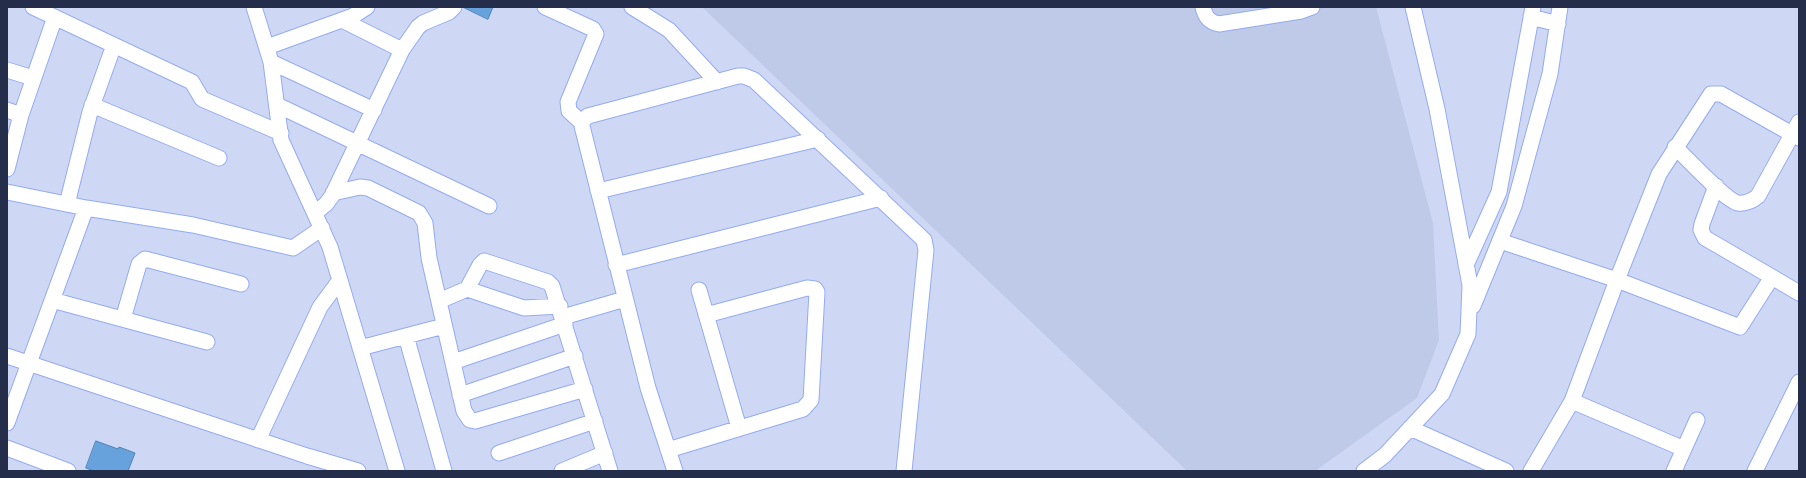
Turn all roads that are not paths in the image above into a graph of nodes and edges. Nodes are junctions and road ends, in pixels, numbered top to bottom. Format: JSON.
{"nodes":[{"id":1,"x":33,"y":7,"type":"edge"},
{"id":2,"x":254,"y":7,"type":"edge"},
{"id":3,"x":454,"y":7,"type":"edge"},
{"id":4,"x":545,"y":7,"type":"edge"},
{"id":5,"x":632,"y":7,"type":"edge"},
{"id":6,"x":1203,"y":7,"type":"edge"},
{"id":7,"x":1312,"y":7,"type":"edge"},
{"id":8,"x":1412,"y":7,"type":"edge"},
{"id":9,"x":1560,"y":7,"type":"edge"},
{"id":10,"x":362,"y":9,"type":"edge"},
{"id":11,"x":1532,"y":12,"type":"edge"},
{"id":12,"x":55,"y":17,"type":"junction"},
{"id":13,"x":342,"y":20,"type":"junction"},
{"id":14,"x":1558,"y":24,"type":"junction"},
{"id":15,"x":114,"y":45,"type":"junction"},
{"id":16,"x":267,"y":47,"type":"junction"},
{"id":17,"x":402,"y":50,"type":"junction"},
{"id":18,"x":271,"y":62,"type":"junction"},
{"id":19,"x":7,"y":70,"type":"edge"},
{"id":20,"x":33,"y":78,"type":"junction"},
{"id":21,"x":717,"y":82,"type":"junction"},
{"id":22,"x":277,"y":105,"type":"junction"},
{"id":23,"x":92,"y":106,"type":"junction"},
{"id":24,"x":7,"y":110,"type":"edge"},
{"id":25,"x":374,"y":110,"type":"junction"},
{"id":26,"x":21,"y":115,"type":"junction"},
{"id":27,"x":581,"y":122,"type":"junction"},
{"id":28,"x":1797,"y":131,"type":"edge"},
{"id":29,"x":280,"y":133,"type":"junction"},
{"id":30,"x":818,"y":139,"type":"junction"},
{"id":31,"x":356,"y":143,"type":"junction"},
{"id":32,"x":1675,"y":147,"type":"junction"},
{"id":33,"x":219,"y":158,"type":"dead end"},
{"id":34,"x":7,"y":170,"type":"edge"},
{"id":35,"x":1716,"y":186,"type":"junction"},
{"id":36,"x":598,"y":191,"type":"junction"},
{"id":37,"x":7,"y":192,"type":"edge"},
{"id":38,"x":334,"y":192,"type":"junction"},
{"id":39,"x":881,"y":198,"type":"junction"},
{"id":40,"x":67,"y":204,"type":"junction"},
{"id":41,"x":489,"y":206,"type":"dead end"},
{"id":42,"x":86,"y":208,"type":"junction"},
{"id":43,"x":315,"y":214,"type":"junction"},
{"id":44,"x":322,"y":228,"type":"junction"},
{"id":45,"x":1500,"y":241,"type":"junction"},
{"id":46,"x":616,"y":265,"type":"junction"},
{"id":47,"x":1466,"y":265,"type":"junction"},
{"id":48,"x":1772,"y":277,"type":"junction"},
{"id":49,"x":340,"y":280,"type":"junction"},
{"id":50,"x":1617,"y":280,"type":"junction"},
{"id":51,"x":241,"y":284,"type":"dead end"},
{"id":52,"x":467,"y":289,"type":"junction"},
{"id":53,"x":699,"y":290,"type":"dead end"},
{"id":54,"x":1799,"y":293,"type":"edge"},
{"id":55,"x":625,"y":299,"type":"junction"},
{"id":56,"x":52,"y":300,"type":"junction"},
{"id":57,"x":439,"y":301,"type":"junction"},
{"id":58,"x":706,"y":315,"type":"junction"},
{"id":59,"x":563,"y":316,"type":"junction"},
{"id":60,"x":1469,"y":316,"type":"junction"},
{"id":61,"x":123,"y":319,"type":"junction"},
{"id":62,"x":444,"y":326,"type":"junction"},
{"id":63,"x":406,"y":336,"type":"junction"},
{"id":64,"x":207,"y":342,"type":"dead end"},
{"id":65,"x":360,"y":348,"type":"junction"},
{"id":66,"x":7,"y":356,"type":"edge"},
{"id":67,"x":575,"y":356,"type":"junction"},
{"id":68,"x":453,"y":362,"type":"junction"},
{"id":69,"x":29,"y":364,"type":"junction"},
{"id":70,"x":1799,"y":382,"type":"edge"},
{"id":71,"x":585,"y":390,"type":"junction"},
{"id":72,"x":460,"y":395,"type":"junction"},
{"id":73,"x":1572,"y":401,"type":"junction"},
{"id":74,"x":1697,"y":420,"type":"dead end"},
{"id":75,"x":595,"y":421,"type":"junction"},
{"id":76,"x":7,"y":423,"type":"edge"},
{"id":77,"x":739,"y":428,"type":"junction"},
{"id":78,"x":1410,"y":428,"type":"junction"},
{"id":79,"x":258,"y":440,"type":"junction"},
{"id":80,"x":7,"y":448,"type":"edge"},
{"id":81,"x":1684,"y":449,"type":"junction"},
{"id":82,"x":668,"y":450,"type":"junction"},
{"id":83,"x":499,"y":453,"type":"dead end"},
{"id":84,"x":605,"y":453,"type":"junction"},
{"id":85,"x":68,"y":471,"type":"edge"},
{"id":86,"x":358,"y":471,"type":"edge"},
{"id":87,"x":397,"y":471,"type":"edge"},
{"id":88,"x":444,"y":471,"type":"edge"},
{"id":89,"x":562,"y":471,"type":"edge"},
{"id":90,"x":610,"y":471,"type":"edge"},
{"id":91,"x":675,"y":471,"type":"edge"},
{"id":92,"x":904,"y":471,"type":"edge"},
{"id":93,"x":1364,"y":471,"type":"edge"},
{"id":94,"x":1506,"y":471,"type":"edge"},
{"id":95,"x":1531,"y":471,"type":"edge"},
{"id":96,"x":1674,"y":471,"type":"edge"},
{"id":97,"x":1755,"y":471,"type":"edge"}],
"edges":[{"from":1,"to":12,"type":"street"},
{"from":2,"to":16,"type":"street"},
{"from":3,"to":17,"type":"street"},
{"from":4,"to":27,"type":"street"},
{"from":5,"to":21,"type":"street"},
{"from":6,"to":7,"type":"street"},
{"from":8,"to":47,"type":"street"},
{"from":9,"to":14,"type":"street"},
{"from":10,"to":13,"type":"street"},
{"from":11,"to":14,"type":"street"},
{"from":11,"to":47,"type":"street"},
{"from":12,"to":15,"type":"street"},
{"from":12,"to":20,"type":"street"},
{"from":13,"to":16,"type":"street"},
{"from":13,"to":17,"type":"street"},
{"from":14,"to":45,"type":"street"},
{"from":15,"to":23,"type":"street"},
{"from":15,"to":29,"type":"street"},
{"from":16,"to":18,"type":"street"},
{"from":17,"to":25,"type":"street"},
{"from":18,"to":22,"type":"street"},
{"from":18,"to":25,"type":"street"},
{"from":19,"to":20,"type":"street"},
{"from":20,"to":26,"type":"street"},
{"from":21,"to":27,"type":"street"},
{"from":21,"to":30,"type":"street"},
{"from":22,"to":29,"type":"street"},
{"from":22,"to":31,"type":"street"},
{"from":23,"to":33,"type":"street"},
{"from":23,"to":40,"type":"street"},
{"from":24,"to":26,"type":"street"},
{"from":25,"to":31,"type":"street"},
{"from":26,"to":34,"type":"street"},
{"from":27,"to":36,"type":"street"},
{"from":28,"to":32,"type":"street"},
{"from":28,"to":35,"type":"street"},
{"from":29,"to":43,"type":"street"},
{"from":30,"to":36,"type":"street"},
{"from":30,"to":39,"type":"street"},
{"from":31,"to":38,"type":"street"},
{"from":31,"to":41,"type":"street"},
{"from":32,"to":35,"type":"street"},
{"from":32,"to":50,"type":"street"},
{"from":35,"to":48,"type":"street"},
{"from":36,"to":46,"type":"street"},
{"from":37,"to":40,"type":"street"},
{"from":38,"to":43,"type":"street"},
{"from":38,"to":57,"type":"street"},
{"from":39,"to":46,"type":"street"},
{"from":39,"to":92,"type":"street"},
{"from":40,"to":42,"type":"street"},
{"from":42,"to":44,"type":"street"},
{"from":42,"to":56,"type":"street"},
{"from":43,"to":44,"type":"street"},
{"from":44,"to":49,"type":"street"},
{"from":45,"to":50,"type":"street"},
{"from":45,"to":60,"type":"street"},
{"from":46,"to":55,"type":"street"},
{"from":47,"to":60,"type":"street"},
{"from":48,"to":50,"type":"street"},
{"from":48,"to":54,"type":"street"},
{"from":49,"to":65,"type":"street"},
{"from":49,"to":79,"type":"street"},
{"from":50,"to":73,"type":"street"},
{"from":51,"to":61,"type":"street"},
{"from":52,"to":57,"type":"street"},
{"from":52,"to":59,"type":"street"},
{"from":52,"to":59,"type":"street"},
{"from":53,"to":58,"type":"street"},
{"from":55,"to":59,"type":"street"},
{"from":55,"to":82,"type":"street"},
{"from":56,"to":61,"type":"street"},
{"from":56,"to":69,"type":"street"},
{"from":57,"to":62,"type":"street"},
{"from":58,"to":77,"type":"street"},
{"from":58,"to":77,"type":"street"},
{"from":59,"to":67,"type":"street"},
{"from":59,"to":68,"type":"street"},
{"from":60,"to":78,"type":"street"},
{"from":61,"to":64,"type":"street"},
{"from":62,"to":63,"type":"street"},
{"from":62,"to":68,"type":"street"},
{"from":63,"to":65,"type":"street"},
{"from":63,"to":88,"type":"street"},
{"from":65,"to":87,"type":"street"},
{"from":66,"to":69,"type":"street"},
{"from":67,"to":71,"type":"street"},
{"from":67,"to":72,"type":"street"},
{"from":68,"to":72,"type":"street"},
{"from":69,"to":76,"type":"street"},
{"from":69,"to":79,"type":"street"},
{"from":70,"to":97,"type":"street"},
{"from":71,"to":72,"type":"street"},
{"from":71,"to":75,"type":"street"},
{"from":73,"to":81,"type":"street"},
{"from":73,"to":95,"type":"street"},
{"from":74,"to":81,"type":"street"},
{"from":75,"to":83,"type":"street"},
{"from":75,"to":84,"type":"street"},
{"from":77,"to":82,"type":"street"},
{"from":78,"to":93,"type":"street"},
{"from":78,"to":94,"type":"street"},
{"from":79,"to":86,"type":"street"},
{"from":80,"to":85,"type":"street"},
{"from":81,"to":96,"type":"street"},
{"from":82,"to":91,"type":"street"},
{"from":84,"to":89,"type":"street"},
{"from":84,"to":90,"type":"street"}]}
